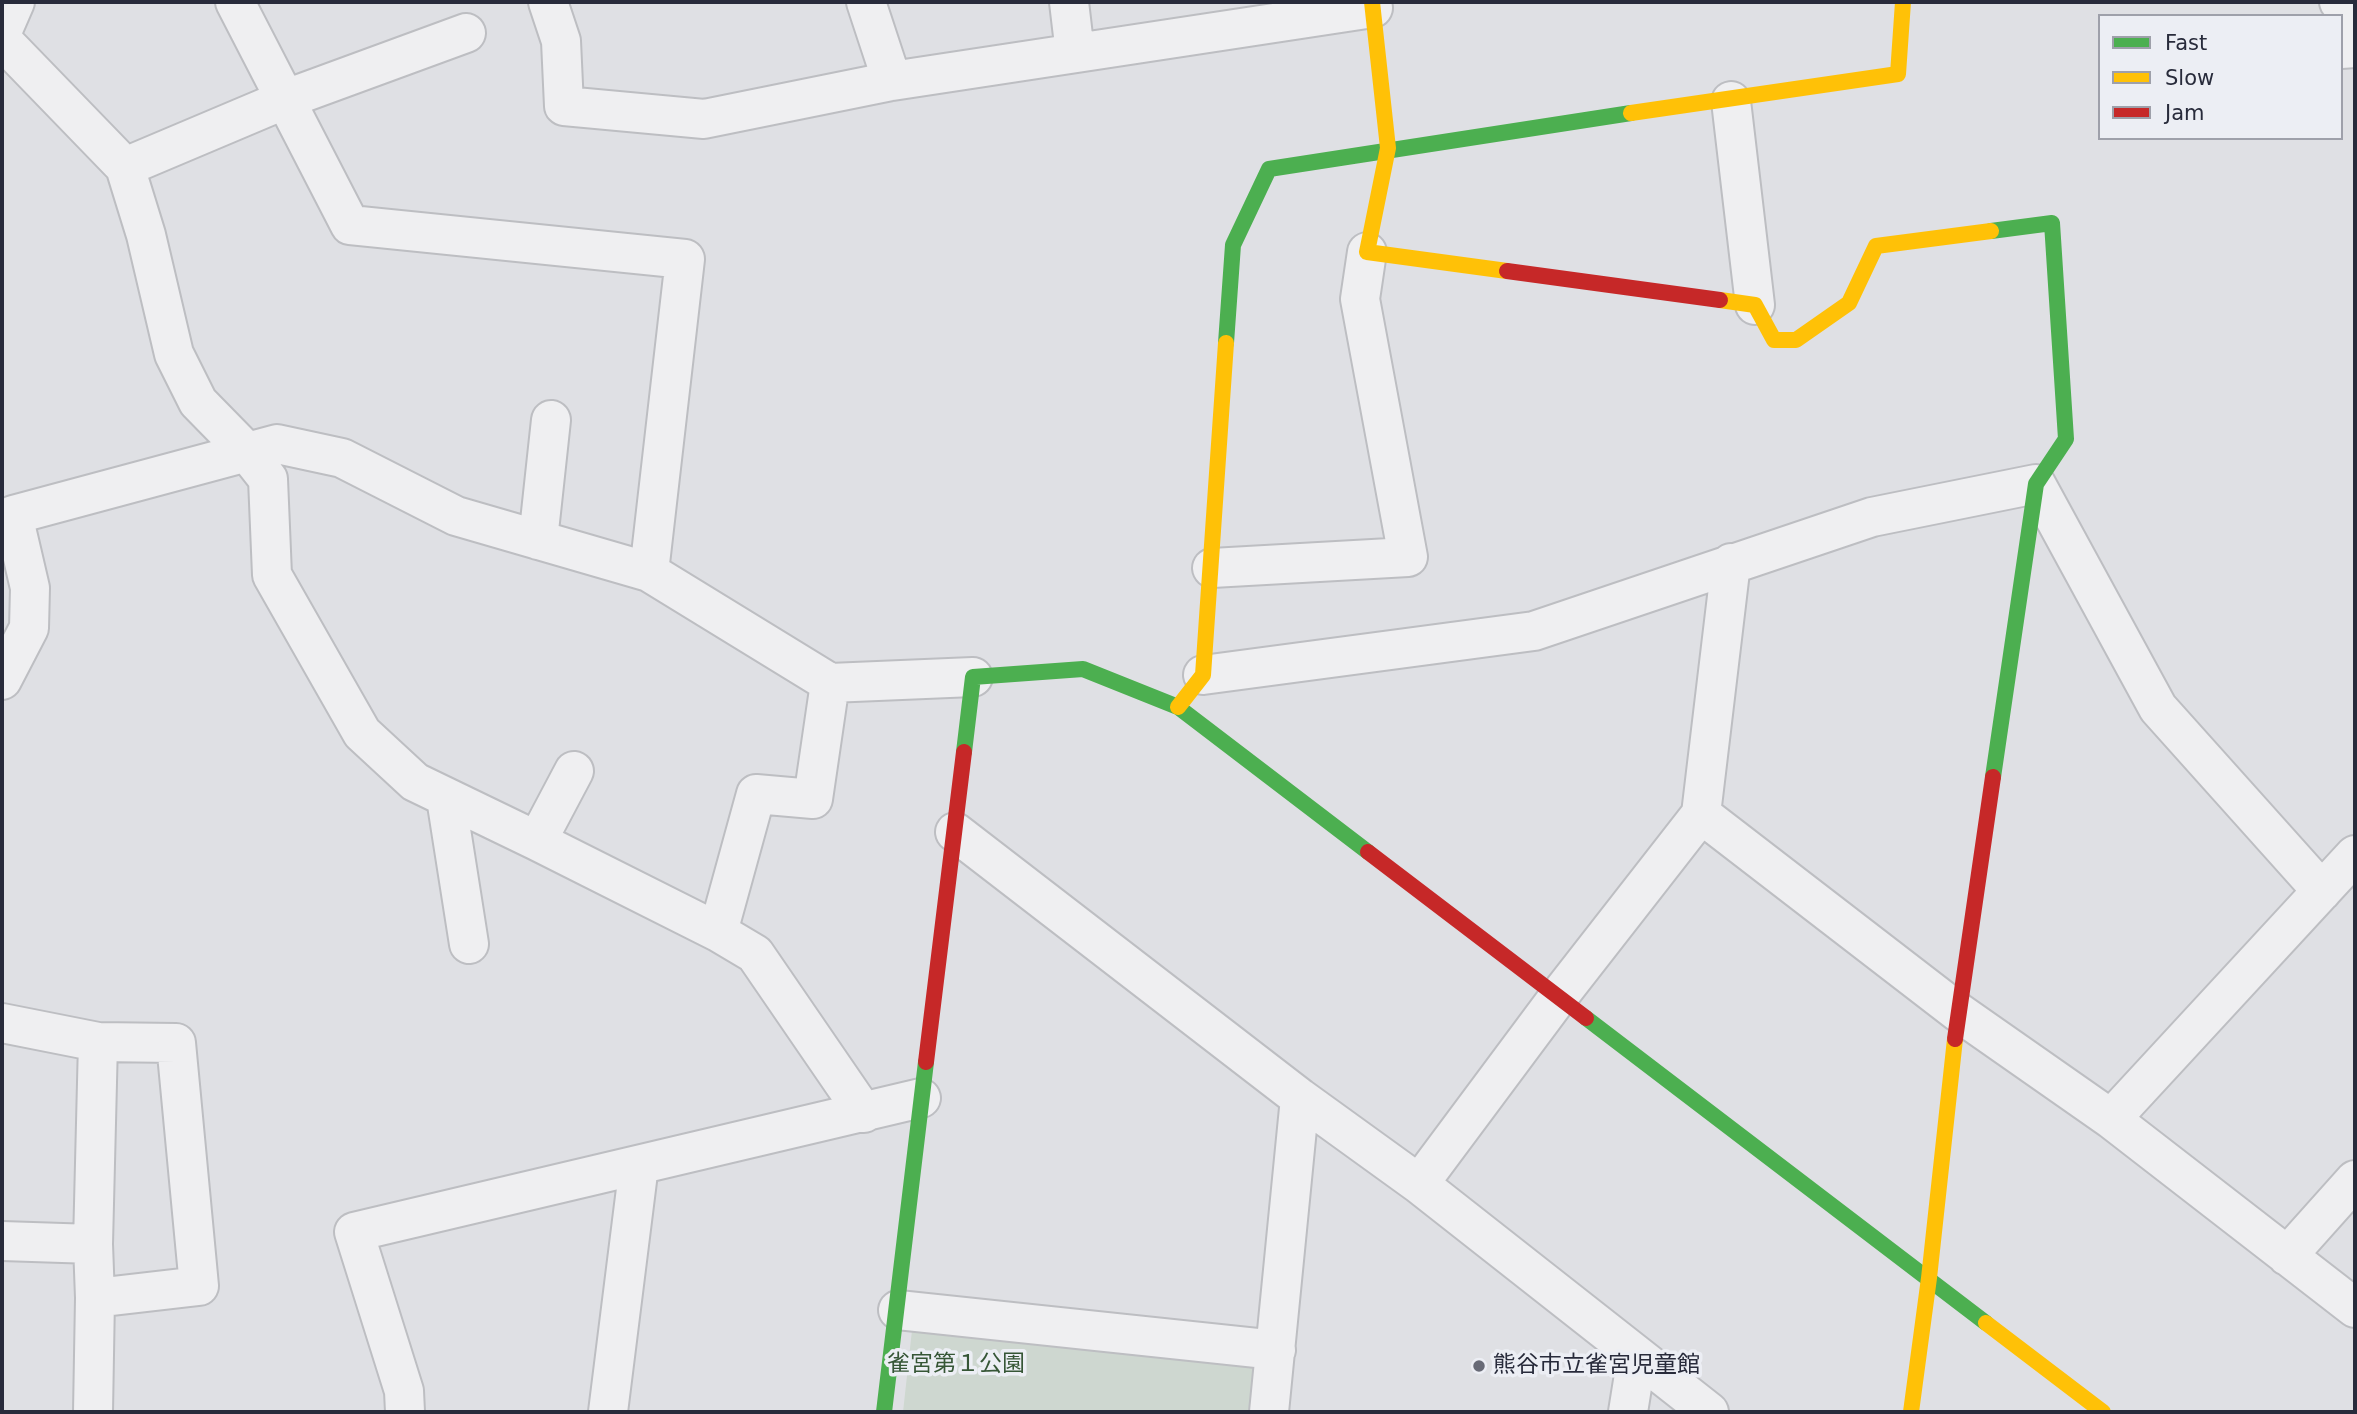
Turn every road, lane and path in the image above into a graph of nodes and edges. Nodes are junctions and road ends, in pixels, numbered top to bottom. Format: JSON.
{"nodes":[{"id":1,"x":15,"y":2,"type":"edge"},
{"id":2,"x":235,"y":2,"type":"edge"},
{"id":3,"x":548,"y":2,"type":"edge"},
{"id":4,"x":866,"y":2,"type":"edge"},
{"id":5,"x":1069,"y":2,"type":"edge"},
{"id":6,"x":1903,"y":2,"type":"edge"},
{"id":7,"x":2339,"y":2,"type":"edge"},
{"id":8,"x":1372,"y":5,"type":"edge"},
{"id":9,"x":2355,"y":22,"type":"edge"},
{"id":10,"x":2,"y":32,"type":"edge"},
{"id":11,"x":466,"y":33,"type":"dead end"},
{"id":12,"x":2,"y":40,"type":"edge"},
{"id":13,"x":1075,"y":53,"type":"junction"},
{"id":14,"x":892,"y":81,"type":"junction"},
{"id":15,"x":286,"y":99,"type":"junction"},
{"id":16,"x":1731,"y":100,"type":"junction"},
{"id":17,"x":1388,"y":148,"type":"junction"},
{"id":18,"x":125,"y":167,"type":"junction"},
{"id":19,"x":1367,"y":252,"type":"junction"},
{"id":20,"x":1755,"y":305,"type":"junction"},
{"id":21,"x":551,"y":420,"type":"dead end"},
{"id":22,"x":246,"y":451,"type":"junction"},
{"id":23,"x":2035,"y":484,"type":"junction"},
{"id":24,"x":538,"y":540,"type":"junction"},
{"id":25,"x":1731,"y":563,"type":"junction"},
{"id":26,"x":1212,"y":568,"type":"junction"},
{"id":27,"x":649,"y":572,"type":"junction"},
{"id":28,"x":1203,"y":675,"type":"junction"},
{"id":29,"x":974,"y":677,"type":"junction"},
{"id":30,"x":2,"y":680,"type":"edge"},
{"id":31,"x":830,"y":683,"type":"junction"},
{"id":32,"x":1178,"y":707,"type":"junction"},
{"id":33,"x":574,"y":771,"type":"dead end"},
{"id":34,"x":446,"y":798,"type":"junction"},
{"id":35,"x":1701,"y":814,"type":"junction"},
{"id":36,"x":956,"y":832,"type":"junction"},
{"id":37,"x":537,"y":841,"type":"junction"},
{"id":38,"x":2355,"y":855,"type":"edge"},
{"id":39,"x":2322,"y":891,"type":"junction"},
{"id":40,"x":718,"y":932,"type":"junction"},
{"id":41,"x":470,"y":944,"type":"dead end"},
{"id":42,"x":1559,"y":996,"type":"junction"},
{"id":43,"x":1958,"y":1012,"type":"junction"},
{"id":44,"x":2,"y":1023,"type":"edge"},
{"id":45,"x":98,"y":1042,"type":"junction"},
{"id":46,"x":921,"y":1098,"type":"junction"},
{"id":47,"x":1300,"y":1098,"type":"junction"},
{"id":48,"x":864,"y":1113,"type":"junction"},
{"id":49,"x":2111,"y":1119,"type":"junction"},
{"id":50,"x":639,"y":1165,"type":"junction"},
{"id":51,"x":2355,"y":1180,"type":"edge"},
{"id":52,"x":1419,"y":1184,"type":"junction"},
{"id":53,"x":2,"y":1241,"type":"edge"},
{"id":54,"x":93,"y":1244,"type":"junction"},
{"id":55,"x":2287,"y":1256,"type":"junction"},
{"id":56,"x":1929,"y":1278,"type":"junction"},
{"id":57,"x":95,"y":1298,"type":"junction"},
{"id":58,"x":2355,"y":1308,"type":"edge"},
{"id":59,"x":898,"y":1310,"type":"junction"},
{"id":60,"x":1276,"y":1350,"type":"junction"},
{"id":61,"x":1637,"y":1356,"type":"junction"},
{"id":62,"x":93,"y":1412,"type":"edge"},
{"id":63,"x":405,"y":1412,"type":"edge"},
{"id":64,"x":608,"y":1412,"type":"edge"},
{"id":65,"x":884,"y":1412,"type":"edge"},
{"id":66,"x":1269,"y":1412,"type":"edge"},
{"id":67,"x":1628,"y":1412,"type":"edge"},
{"id":68,"x":1709,"y":1412,"type":"edge"},
{"id":69,"x":1911,"y":1412,"type":"edge"},
{"id":70,"x":2103,"y":1412,"type":"edge"}],
"edges":[{"from":1,"to":10,"type":"street"},
{"from":2,"to":15,"type":"street"},
{"from":3,"to":14,"type":"street"},
{"from":4,"to":14,"type":"street"},
{"from":5,"to":13,"type":"street"},
{"from":6,"to":16,"type":"street"},
{"from":7,"to":9,"type":"street"},
{"from":8,"to":13,"type":"street"},
{"from":8,"to":17,"type":"street"},
{"from":11,"to":15,"type":"street"},
{"from":12,"to":18,"type":"street"},
{"from":13,"to":14,"type":"street"},
{"from":15,"to":18,"type":"street"},
{"from":15,"to":27,"type":"street"},
{"from":16,"to":17,"type":"street"},
{"from":16,"to":20,"type":"street"},
{"from":17,"to":19,"type":"street"},
{"from":17,"to":26,"type":"street"},
{"from":18,"to":22,"type":"street"},
{"from":19,"to":20,"type":"street"},
{"from":19,"to":26,"type":"street"},
{"from":20,"to":23,"type":"street"},
{"from":21,"to":24,"type":"street"},
{"from":22,"to":24,"type":"street"},
{"from":22,"to":30,"type":"street"},
{"from":22,"to":34,"type":"street"},
{"from":23,"to":25,"type":"street"},
{"from":23,"to":39,"type":"street"},
{"from":23,"to":43,"type":"street"},
{"from":24,"to":27,"type":"street"},
{"from":25,"to":28,"type":"street"},
{"from":25,"to":35,"type":"street"},
{"from":26,"to":28,"type":"street"},
{"from":27,"to":31,"type":"street"},
{"from":28,"to":32,"type":"street"},
{"from":29,"to":31,"type":"street"},
{"from":29,"to":32,"type":"street"},
{"from":29,"to":36,"type":"street"},
{"from":31,"to":40,"type":"street"},
{"from":32,"to":42,"type":"street"},
{"from":33,"to":37,"type":"street"},
{"from":34,"to":37,"type":"street"},
{"from":34,"to":41,"type":"street"},
{"from":35,"to":42,"type":"street"},
{"from":35,"to":43,"type":"street"},
{"from":36,"to":46,"type":"street"},
{"from":36,"to":47,"type":"street"},
{"from":37,"to":40,"type":"street"},
{"from":38,"to":39,"type":"street"},
{"from":39,"to":49,"type":"street"},
{"from":40,"to":48,"type":"street"},
{"from":42,"to":52,"type":"street"},
{"from":42,"to":56,"type":"street"},
{"from":43,"to":49,"type":"street"},
{"from":43,"to":56,"type":"street"},
{"from":44,"to":45,"type":"street"},
{"from":45,"to":54,"type":"street"},
{"from":45,"to":57,"type":"street"},
{"from":46,"to":48,"type":"street"},
{"from":46,"to":59,"type":"street"},
{"from":47,"to":52,"type":"street"},
{"from":47,"to":60,"type":"street"},
{"from":48,"to":50,"type":"street"},
{"from":49,"to":55,"type":"street"},
{"from":50,"to":63,"type":"street"},
{"from":50,"to":64,"type":"street"},
{"from":51,"to":55,"type":"street"},
{"from":52,"to":61,"type":"street"},
{"from":53,"to":54,"type":"street"},
{"from":54,"to":57,"type":"street"},
{"from":55,"to":58,"type":"street"},
{"from":56,"to":69,"type":"street"},
{"from":56,"to":70,"type":"street"},
{"from":57,"to":62,"type":"street"},
{"from":59,"to":60,"type":"street"},
{"from":59,"to":65,"type":"street"},
{"from":60,"to":66,"type":"street"},
{"from":61,"to":67,"type":"street"},
{"from":61,"to":68,"type":"street"}]}
